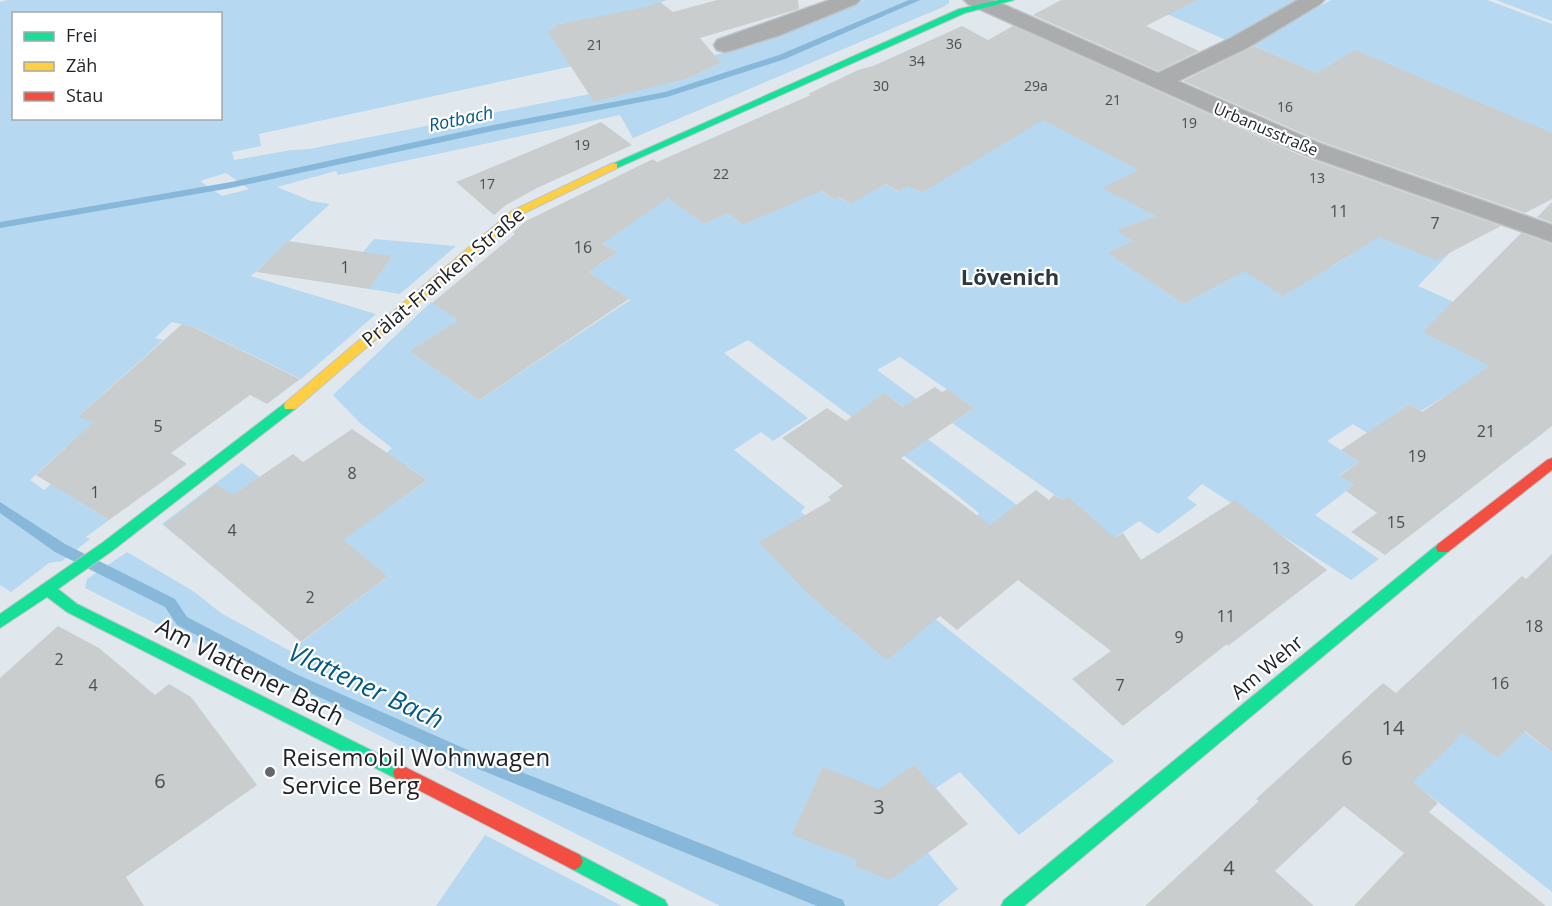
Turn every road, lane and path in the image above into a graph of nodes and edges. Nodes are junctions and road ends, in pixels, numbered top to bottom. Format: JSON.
{"nodes":[{"id":1,"x":849,"y":0,"type":"edge"},
{"id":2,"x":1313,"y":0,"type":"edge"},
{"id":3,"x":991,"y":2,"type":"edge"},
{"id":4,"x":725,"y":45,"type":"dead end"},
{"id":5,"x":1158,"y":81,"type":"junction"},
{"id":6,"x":1552,"y":234,"type":"edge"},
{"id":7,"x":1552,"y":463,"type":"edge"},
{"id":8,"x":47,"y":589,"type":"junction"},
{"id":9,"x":0,"y":622,"type":"edge"},
{"id":10,"x":659,"y":906,"type":"edge"},
{"id":11,"x":1010,"y":906,"type":"edge"}],
"edges":[{"from":1,"to":4,"type":"street"},
{"from":2,"to":5,"type":"street"},
{"from":3,"to":5,"type":"street","name":"Urbanusstraße"},
{"from":3,"to":8,"type":"street","name":"Prälat-Franken-Straße"},
{"from":5,"to":6,"type":"street","name":"Urbanusstraße"},
{"from":7,"to":11,"type":"street","name":"Am Wehr"},
{"from":8,"to":9,"type":"street","name":"Prälat-Franken-Straße"},
{"from":8,"to":10,"type":"street","name":"Am Vlattener Bach"}]}
